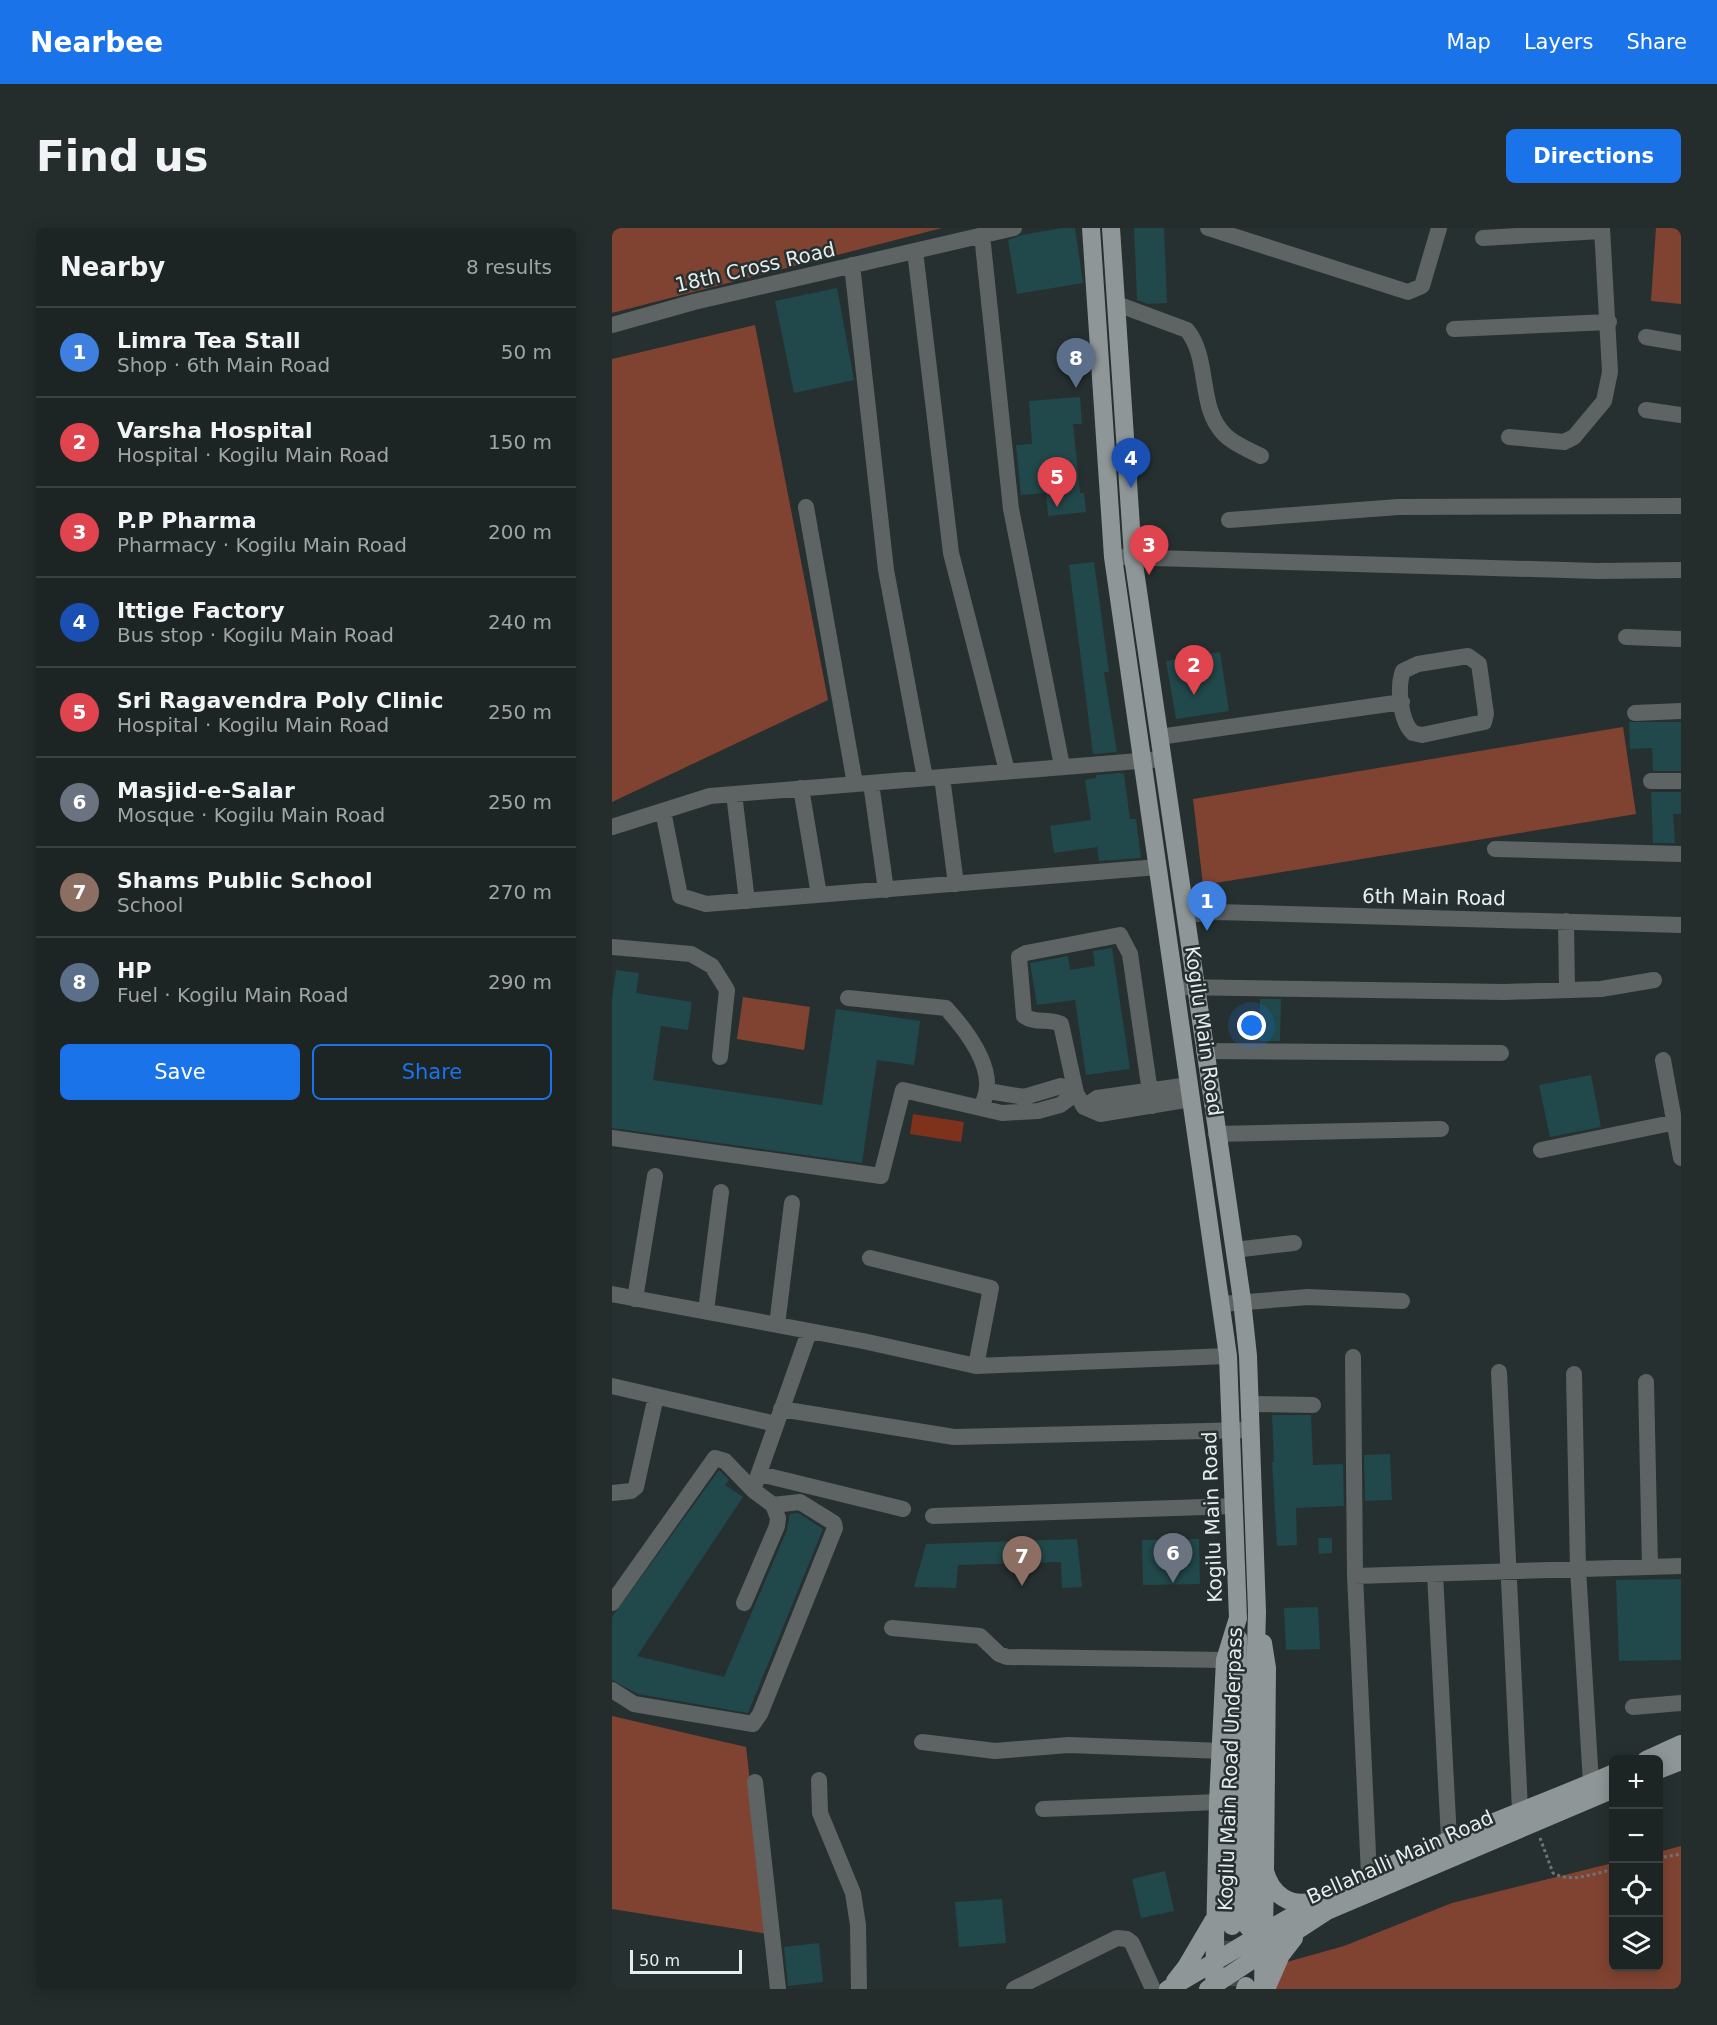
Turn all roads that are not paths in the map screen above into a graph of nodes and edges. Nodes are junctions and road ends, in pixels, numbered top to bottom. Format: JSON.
{"nodes":[{"id":1,"x":1014,"y":228,"type":"edge"},
{"id":2,"x":1091,"y":228,"type":"edge"},
{"id":3,"x":1111,"y":228,"type":"edge"},
{"id":4,"x":1208,"y":228,"type":"edge"},
{"id":5,"x":1439,"y":228,"type":"edge"},
{"id":6,"x":1601,"y":230,"type":"edge"},
{"id":7,"x":982,"y":236,"type":"junction"},
{"id":8,"x":1483,"y":238,"type":"dead end"},
{"id":9,"x":915,"y":251,"type":"junction"},
{"id":10,"x":852,"y":265,"type":"junction"},
{"id":11,"x":1117,"y":304,"type":"junction"},
{"id":12,"x":1609,"y":322,"type":"junction"},
{"id":13,"x":612,"y":325,"type":"edge"},
{"id":14,"x":1454,"y":329,"type":"dead end"},
{"id":15,"x":1646,"y":337,"type":"dead end"},
{"id":16,"x":1681,"y":343,"type":"edge"},
{"id":17,"x":1646,"y":410,"type":"dead end"},
{"id":18,"x":1681,"y":415,"type":"edge"},
{"id":19,"x":1509,"y":437,"type":"dead end"},
{"id":20,"x":1261,"y":456,"type":"dead end"},
{"id":21,"x":1681,"y":506,"type":"edge"},
{"id":22,"x":806,"y":507,"type":"dead end"},
{"id":23,"x":1229,"y":520,"type":"dead end"},
{"id":24,"x":1113,"y":557,"type":"junction"},
{"id":25,"x":1133,"y":557,"type":"junction"},
{"id":26,"x":1681,"y":570,"type":"edge"},
{"id":27,"x":1626,"y":637,"type":"dead end"},
{"id":28,"x":1681,"y":639,"type":"edge"},
{"id":29,"x":1402,"y":702,"type":"junction"},
{"id":30,"x":1681,"y":711,"type":"edge"},
{"id":31,"x":1635,"y":713,"type":"dead end"},
{"id":32,"x":1159,"y":737,"type":"junction"},
{"id":33,"x":1163,"y":759,"type":"junction"},
{"id":34,"x":1143,"y":760,"type":"junction"},
{"id":35,"x":1062,"y":766,"type":"junction"},
{"id":36,"x":1007,"y":771,"type":"junction"},
{"id":37,"x":942,"y":777,"type":"junction"},
{"id":38,"x":925,"y":778,"type":"junction"},
{"id":39,"x":1651,"y":781,"type":"dead end"},
{"id":40,"x":1681,"y":781,"type":"edge"},
{"id":41,"x":863,"y":783,"type":"junction"},
{"id":42,"x":801,"y":788,"type":"junction"},
{"id":43,"x":734,"y":794,"type":"junction"},
{"id":44,"x":663,"y":811,"type":"junction"},
{"id":45,"x":612,"y":827,"type":"edge"},
{"id":46,"x":1495,"y":849,"type":"dead end"},
{"id":47,"x":1681,"y":854,"type":"edge"},
{"id":48,"x":1158,"y":867,"type":"junction"},
{"id":49,"x":956,"y":884,"type":"junction"},
{"id":50,"x":886,"y":890,"type":"junction"},
{"id":51,"x":819,"y":895,"type":"junction"},
{"id":52,"x":747,"y":901,"type":"junction"},
{"id":53,"x":1186,"y":915,"type":"junction"},
{"id":54,"x":1566,"y":921,"type":"junction"},
{"id":55,"x":1681,"y":925,"type":"edge"},
{"id":56,"x":612,"y":947,"type":"edge"},
{"id":57,"x":1654,"y":980,"type":"dead end"},
{"id":58,"x":1196,"y":986,"type":"junction"},
{"id":59,"x":1175,"y":987,"type":"junction"},
{"id":60,"x":1567,"y":990,"type":"junction"},
{"id":61,"x":848,"y":998,"type":"dead end"},
{"id":62,"x":1204,"y":1051,"type":"junction"},
{"id":63,"x":1501,"y":1053,"type":"dead end"},
{"id":64,"x":720,"y":1057,"type":"dead end"},
{"id":65,"x":1663,"y":1060,"type":"dead end"},
{"id":66,"x":1190,"y":1092,"type":"junction"},
{"id":67,"x":1150,"y":1098,"type":"junction"},
{"id":68,"x":985,"y":1099,"type":"junction"},
{"id":69,"x":1080,"y":1100,"type":"junction"},
{"id":70,"x":1676,"y":1122,"type":"junction"},
{"id":71,"x":1441,"y":1129,"type":"dead end"},
{"id":72,"x":1216,"y":1134,"type":"junction"},
{"id":73,"x":612,"y":1138,"type":"edge"},
{"id":74,"x":1541,"y":1150,"type":"dead end"},
{"id":75,"x":1681,"y":1158,"type":"edge"},
{"id":76,"x":656,"y":1176,"type":"dead end"},
{"id":77,"x":721,"y":1192,"type":"dead end"},
{"id":78,"x":792,"y":1203,"type":"dead end"},
{"id":79,"x":1294,"y":1243,"type":"dead end"},
{"id":80,"x":1234,"y":1250,"type":"junction"},
{"id":81,"x":870,"y":1258,"type":"dead end"},
{"id":82,"x":612,"y":1294,"type":"edge"},
{"id":83,"x":635,"y":1299,"type":"junction"},
{"id":84,"x":1242,"y":1300,"type":"junction"},
{"id":85,"x":1402,"y":1301,"type":"dead end"},
{"id":86,"x":1222,"y":1304,"type":"junction"},
{"id":87,"x":706,"y":1311,"type":"junction"},
{"id":88,"x":777,"y":1325,"type":"junction"},
{"id":89,"x":808,"y":1332,"type":"junction"},
{"id":90,"x":1228,"y":1356,"type":"junction"},
{"id":91,"x":1353,"y":1358,"type":"dead end"},
{"id":92,"x":976,"y":1366,"type":"junction"},
{"id":93,"x":1498,"y":1372,"type":"dead end"},
{"id":94,"x":1574,"y":1374,"type":"dead end"},
{"id":95,"x":1646,"y":1382,"type":"dead end"},
{"id":96,"x":612,"y":1386,"type":"edge"},
{"id":97,"x":656,"y":1396,"type":"junction"},
{"id":98,"x":1249,"y":1404,"type":"junction"},
{"id":99,"x":1313,"y":1405,"type":"dead end"},
{"id":100,"x":779,"y":1417,"type":"junction"},
{"id":101,"x":1241,"y":1431,"type":"junction"},
{"id":102,"x":760,"y":1474,"type":"junction"},
{"id":103,"x":753,"y":1490,"type":"junction"},
{"id":104,"x":612,"y":1493,"type":"edge"},
{"id":105,"x":773,"y":1505,"type":"junction"},
{"id":106,"x":1235,"y":1506,"type":"junction"},
{"id":107,"x":903,"y":1509,"type":"dead end"},
{"id":108,"x":933,"y":1516,"type":"dead end"},
{"id":109,"x":1681,"y":1566,"type":"edge"},
{"id":110,"x":1650,"y":1567,"type":"junction"},
{"id":111,"x":1578,"y":1569,"type":"junction"},
{"id":112,"x":1507,"y":1572,"type":"junction"},
{"id":113,"x":1435,"y":1574,"type":"junction"},
{"id":114,"x":1355,"y":1576,"type":"junction"},
{"id":115,"x":612,"y":1603,"type":"edge"},
{"id":116,"x":744,"y":1603,"type":"dead end"},
{"id":117,"x":1257,"y":1612,"type":"junction"},
{"id":118,"x":1238,"y":1618,"type":"junction"},
{"id":119,"x":892,"y":1628,"type":"dead end"},
{"id":120,"x":1225,"y":1660,"type":"junction"},
{"id":121,"x":612,"y":1690,"type":"edge"},
{"id":122,"x":1681,"y":1703,"type":"edge"},
{"id":123,"x":1634,"y":1707,"type":"dead end"},
{"id":124,"x":922,"y":1742,"type":"dead end"},
{"id":125,"x":1681,"y":1744,"type":"edge"},
{"id":126,"x":1222,"y":1751,"type":"junction"},
{"id":127,"x":1657,"y":1755,"type":"edge"},
{"id":128,"x":1681,"y":1761,"type":"edge"},
{"id":129,"x":1663,"y":1768,"type":"edge"},
{"id":130,"x":1609,"y":1775,"type":"edge"},
{"id":131,"x":819,"y":1780,"type":"dead end"},
{"id":132,"x":755,"y":1782,"type":"dead end"},
{"id":133,"x":1591,"y":1783,"type":"junction"},
{"id":134,"x":1609,"y":1791,"type":"edge"},
{"id":135,"x":1218,"y":1802,"type":"junction"},
{"id":136,"x":1043,"y":1809,"type":"dead end"},
{"id":137,"x":1520,"y":1810,"type":"junction"},
{"id":138,"x":1449,"y":1839,"type":"junction"},
{"id":139,"x":1266,"y":1863,"type":"junction"},
{"id":140,"x":1369,"y":1875,"type":"junction"},
{"id":141,"x":1323,"y":1898,"type":"junction"},
{"id":142,"x":1215,"y":1917,"type":"junction"},
{"id":143,"x":1310,"y":1922,"type":"junction"},
{"id":144,"x":1248,"y":1928,"type":"junction"},
{"id":145,"x":1263,"y":1953,"type":"junction"},
{"id":146,"x":1215,"y":1962,"type":"junction"},
{"id":147,"x":1235,"y":1988,"type":"edge"},
{"id":148,"x":778,"y":1989,"type":"edge"},
{"id":149,"x":859,"y":1989,"type":"edge"},
{"id":150,"x":1014,"y":1989,"type":"edge"},
{"id":151,"x":1154,"y":1989,"type":"edge"},
{"id":152,"x":1167,"y":1989,"type":"edge"}],
"edges":[{"from":1,"to":7,"type":"street","name":"18th Cross Road"},
{"from":2,"to":24,"type":"main road","name":"Kogilu Main Road"},
{"from":3,"to":11,"type":"main road","name":"Kogilu Main Road"},
{"from":4,"to":5,"type":"street"},
{"from":6,"to":8,"type":"street"},
{"from":6,"to":12,"type":"street"},
{"from":7,"to":9,"type":"street","name":"18th Cross Road"},
{"from":7,"to":35,"type":"street"},
{"from":9,"to":10,"type":"street","name":"18th Cross Road"},
{"from":9,"to":36,"type":"street"},
{"from":10,"to":13,"type":"street","name":"18th Cross Road"},
{"from":10,"to":38,"type":"street"},
{"from":11,"to":20,"type":"street"},
{"from":11,"to":25,"type":"main road","name":"Kogilu Main Road"},
{"from":12,"to":14,"type":"street"},
{"from":12,"to":19,"type":"street"},
{"from":15,"to":16,"type":"street"},
{"from":17,"to":18,"type":"street"},
{"from":21,"to":23,"type":"street"},
{"from":22,"to":41,"type":"street"},
{"from":24,"to":25,"type":"street"},
{"from":24,"to":34,"type":"main road","name":"Kogilu Main Road"},
{"from":25,"to":26,"type":"street"},
{"from":25,"to":32,"type":"main road","name":"Kogilu Main Road"},
{"from":27,"to":28,"type":"street"},
{"from":29,"to":29,"type":"street"},
{"from":29,"to":32,"type":"street"},
{"from":30,"to":31,"type":"street"},
{"from":32,"to":33,"type":"main road","name":"Kogilu Main Road"},
{"from":33,"to":34,"type":"street"},
{"from":33,"to":53,"type":"main road","name":"Kogilu Main Road"},
{"from":34,"to":35,"type":"street"},
{"from":34,"to":48,"type":"main road","name":"Kogilu Main Road"},
{"from":35,"to":36,"type":"street"},
{"from":36,"to":37,"type":"street"},
{"from":37,"to":38,"type":"street"},
{"from":37,"to":49,"type":"street"},
{"from":38,"to":41,"type":"street"},
{"from":39,"to":40,"type":"street"},
{"from":41,"to":42,"type":"street"},
{"from":41,"to":50,"type":"street"},
{"from":42,"to":43,"type":"street"},
{"from":42,"to":51,"type":"street"},
{"from":43,"to":44,"type":"street"},
{"from":43,"to":52,"type":"street"},
{"from":44,"to":45,"type":"street"},
{"from":44,"to":52,"type":"street"},
{"from":46,"to":47,"type":"street"},
{"from":48,"to":49,"type":"street"},
{"from":48,"to":59,"type":"main road","name":"Kogilu Main Road"},
{"from":49,"to":50,"type":"street"},
{"from":50,"to":51,"type":"street"},
{"from":51,"to":52,"type":"street"},
{"from":53,"to":54,"type":"street","name":"6th Main Road"},
{"from":53,"to":58,"type":"main road","name":"Kogilu Main Road"},
{"from":54,"to":55,"type":"street","name":"6th Main Road"},
{"from":54,"to":60,"type":"street"},
{"from":56,"to":64,"type":"street"},
{"from":57,"to":60,"type":"street"},
{"from":58,"to":59,"type":"street"},
{"from":58,"to":60,"type":"street"},
{"from":58,"to":62,"type":"main road","name":"Kogilu Main Road"},
{"from":59,"to":66,"type":"main road","name":"Kogilu Main Road"},
{"from":61,"to":68,"type":"street"},
{"from":62,"to":63,"type":"street"},
{"from":62,"to":72,"type":"main road","name":"Kogilu Main Road"},
{"from":65,"to":70,"type":"street"},
{"from":66,"to":67,"type":"street"},
{"from":66,"to":86,"type":"main road","name":"Kogilu Main Road"},
{"from":67,"to":69,"type":"street"},
{"from":67,"to":69,"type":"street"},
{"from":68,"to":69,"type":"street"},
{"from":68,"to":73,"type":"street"},
{"from":70,"to":74,"type":"street"},
{"from":70,"to":75,"type":"street"},
{"from":71,"to":72,"type":"street"},
{"from":72,"to":80,"type":"main road","name":"Kogilu Main Road"},
{"from":76,"to":83,"type":"street"},
{"from":77,"to":87,"type":"street"},
{"from":78,"to":88,"type":"street"},
{"from":79,"to":80,"type":"street"},
{"from":80,"to":84,"type":"main road","name":"Kogilu Main Road"},
{"from":81,"to":92,"type":"street"},
{"from":82,"to":83,"type":"street"},
{"from":83,"to":87,"type":"street"},
{"from":84,"to":85,"type":"street"},
{"from":84,"to":86,"type":"street"},
{"from":84,"to":98,"type":"main road","name":"Kogilu Main Road"},
{"from":86,"to":90,"type":"main road","name":"Kogilu Main Road"},
{"from":87,"to":88,"type":"street"},
{"from":88,"to":89,"type":"street"},
{"from":89,"to":92,"type":"street"},
{"from":89,"to":100,"type":"street"},
{"from":90,"to":92,"type":"street"},
{"from":90,"to":101,"type":"main road","name":"Kogilu Main Road"},
{"from":91,"to":114,"type":"street"},
{"from":93,"to":112,"type":"street"},
{"from":94,"to":111,"type":"street"},
{"from":95,"to":110,"type":"street"},
{"from":96,"to":97,"type":"street"},
{"from":97,"to":100,"type":"street"},
{"from":97,"to":104,"type":"street"},
{"from":98,"to":99,"type":"street"},
{"from":98,"to":101,"type":"main road","name":"Kogilu Main Road"},
{"from":100,"to":101,"type":"street"},
{"from":100,"to":102,"type":"street"},
{"from":101,"to":106,"type":"main road","name":"Kogilu Main Road"},
{"from":101,"to":117,"type":"main road","name":"Kogilu Main Road"},
{"from":102,"to":103,"type":"street"},
{"from":102,"to":107,"type":"street"},
{"from":103,"to":105,"type":"street"},
{"from":103,"to":115,"type":"street"},
{"from":105,"to":116,"type":"street"},
{"from":105,"to":121,"type":"street"},
{"from":106,"to":108,"type":"street"},
{"from":106,"to":118,"type":"main road","name":"Kogilu Main Road"},
{"from":109,"to":110,"type":"street"},
{"from":110,"to":111,"type":"street"},
{"from":111,"to":112,"type":"street"},
{"from":111,"to":133,"type":"street"},
{"from":112,"to":113,"type":"street"},
{"from":112,"to":137,"type":"street"},
{"from":113,"to":114,"type":"street"},
{"from":113,"to":138,"type":"street"},
{"from":114,"to":140,"type":"street"},
{"from":117,"to":139,"type":"main road"},
{"from":117,"to":144,"type":"main road","name":"Kogilu Main Road Underpass"},
{"from":118,"to":120,"type":"main road","name":"Kogilu Main Road"},
{"from":118,"to":144,"type":"main road","name":"Kogilu Main Road Underpass"},
{"from":119,"to":120,"type":"street"},
{"from":120,"to":126,"type":"main road","name":"Kogilu Main Road"},
{"from":122,"to":123,"type":"street"},
{"from":124,"to":126,"type":"street"},
{"from":125,"to":127,"type":"main road"},
{"from":126,"to":135,"type":"main road","name":"Kogilu Main Road"},
{"from":128,"to":129,"type":"main road"},
{"from":130,"to":133,"type":"main road","name":"Bellahalli Main Road"},
{"from":131,"to":149,"type":"street"},
{"from":132,"to":148,"type":"street"},
{"from":133,"to":137,"type":"main road","name":"Bellahalli Main Road"},
{"from":134,"to":143,"type":"main road","name":"Bellahalli Main Road"},
{"from":135,"to":136,"type":"street"},
{"from":135,"to":142,"type":"main road","name":"Kogilu Main Road"},
{"from":137,"to":138,"type":"main road","name":"Bellahalli Main Road"},
{"from":138,"to":140,"type":"main road","name":"Bellahalli Main Road"},
{"from":139,"to":141,"type":"main road"},
{"from":139,"to":144,"type":"main road"},
{"from":140,"to":141,"type":"main road","name":"Bellahalli Main Road"},
{"from":141,"to":144,"type":"main road","name":"Bellahalli Main Road"},
{"from":142,"to":146,"type":"main road","name":"Kogilu Main Road"},
{"from":142,"to":152,"type":"main road"},
{"from":143,"to":145,"type":"main road","name":"Bellahalli Main Road"},
{"from":143,"to":147,"type":"main road"},
{"from":144,"to":145,"type":"main road"},
{"from":144,"to":146,"type":"main road","name":"Bellahalli Main Road"},
{"from":145,"to":147,"type":"main road"},
{"from":145,"to":147,"type":"main road","name":"Bellahalli Main Road"},
{"from":146,"to":147,"type":"main road","name":"Kogilu Main Road"},
{"from":146,"to":152,"type":"main road","name":"Bellahalli Main Road"},
{"from":150,"to":151,"type":"street"}]}
